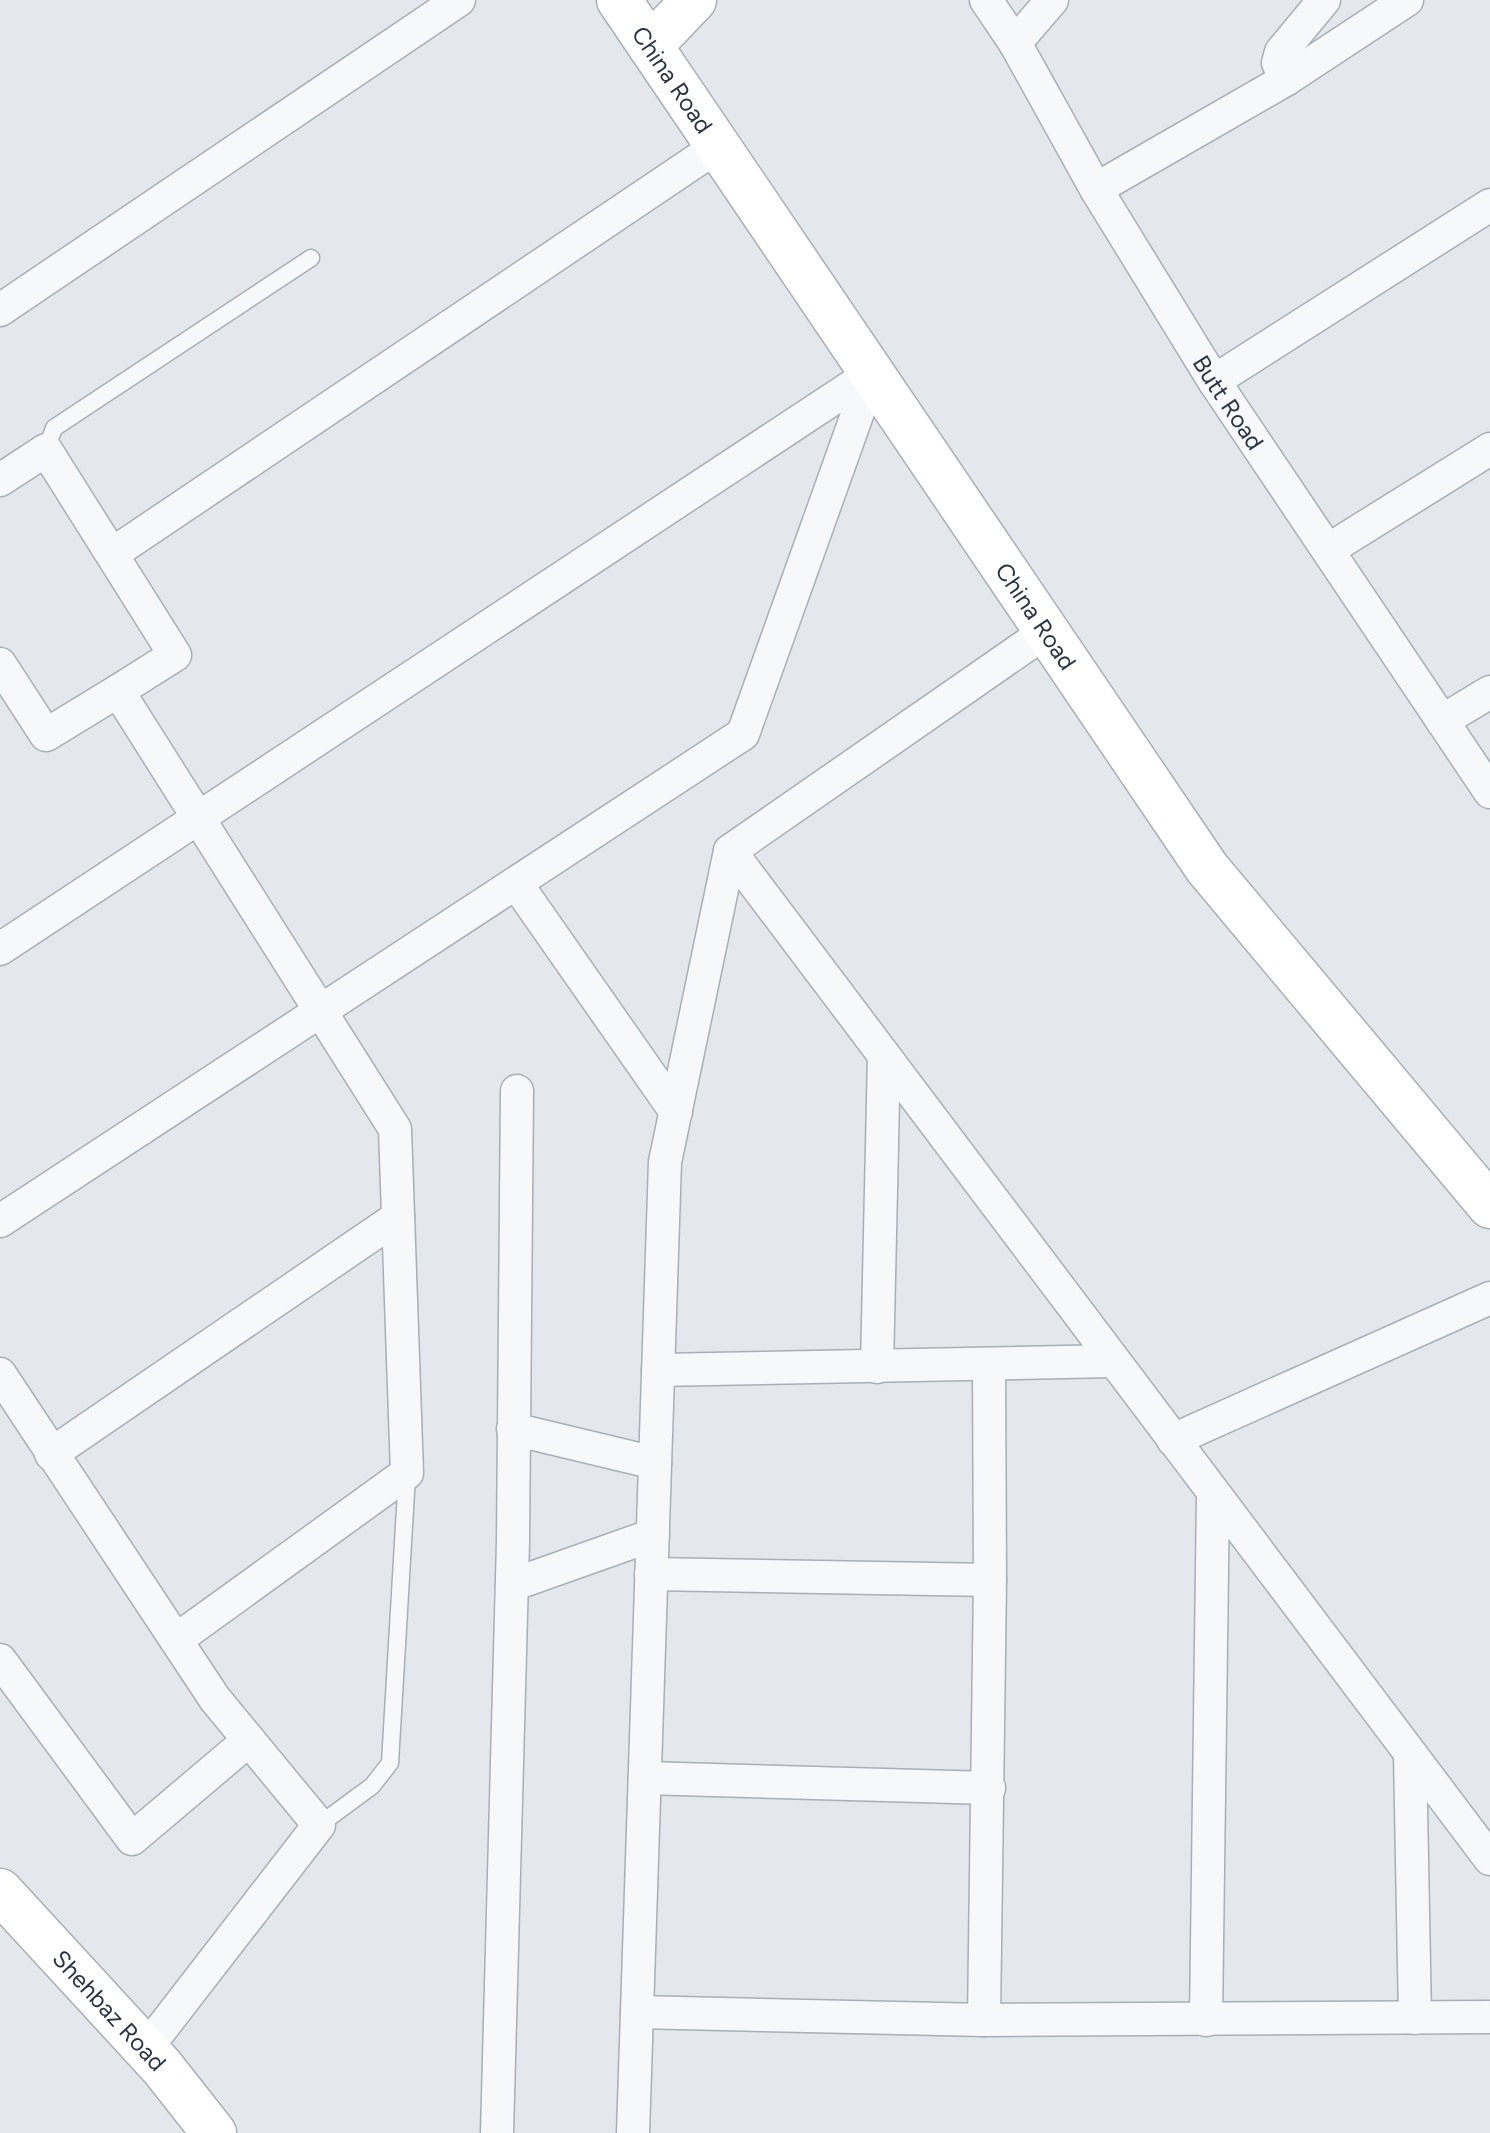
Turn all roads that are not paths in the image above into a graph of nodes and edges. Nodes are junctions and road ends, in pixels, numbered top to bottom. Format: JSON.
{"nodes":[{"id":1,"x":459,"y":0,"type":"edge"},
{"id":2,"x":619,"y":0,"type":"edge"},
{"id":3,"x":694,"y":0,"type":"edge"},
{"id":4,"x":986,"y":0,"type":"edge"},
{"id":5,"x":1052,"y":0,"type":"edge"},
{"id":6,"x":1324,"y":0,"type":"edge"},
{"id":7,"x":1407,"y":0,"type":"edge"},
{"id":8,"x":1015,"y":43,"type":"junction"},
{"id":9,"x":650,"y":46,"type":"junction"},
{"id":10,"x":1287,"y":79,"type":"junction"},
{"id":11,"x":718,"y":146,"type":"junction"},
{"id":12,"x":1096,"y":189,"type":"junction"},
{"id":13,"x":1490,"y":205,"type":"edge"},
{"id":14,"x":311,"y":258,"type":"dead end"},
{"id":15,"x":0,"y":310,"type":"edge"},
{"id":16,"x":872,"y":373,"type":"junction"},
{"id":17,"x":1214,"y":381,"type":"junction"},
{"id":18,"x":1490,"y":449,"type":"edge"},
{"id":19,"x":46,"y":450,"type":"junction"},
{"id":20,"x":0,"y":480,"type":"edge"},
{"id":21,"x":1328,"y":550,"type":"junction"},
{"id":22,"x":112,"y":554,"type":"junction"},
{"id":23,"x":1047,"y":631,"type":"junction"},
{"id":24,"x":0,"y":664,"type":"edge"},
{"id":25,"x":118,"y":691,"type":"junction"},
{"id":26,"x":1490,"y":692,"type":"edge"},
{"id":27,"x":1442,"y":721,"type":"junction"},
{"id":28,"x":1490,"y":792,"type":"edge"},
{"id":29,"x":198,"y":818,"type":"junction"},
{"id":30,"x":730,"y":851,"type":"junction"},
{"id":31,"x":516,"y":883,"type":"junction"},
{"id":32,"x":0,"y":949,"type":"edge"},
{"id":33,"x":320,"y":1011,"type":"junction"},
{"id":34,"x":884,"y":1056,"type":"junction"},
{"id":35,"x":517,"y":1091,"type":"dead end"},
{"id":36,"x":676,"y":1112,"type":"junction"},
{"id":37,"x":1490,"y":1206,"type":"edge"},
{"id":38,"x":398,"y":1217,"type":"junction"},
{"id":39,"x":0,"y":1221,"type":"edge"},
{"id":40,"x":1490,"y":1298,"type":"edge"},
{"id":41,"x":1113,"y":1361,"type":"junction"},
{"id":42,"x":989,"y":1364,"type":"junction"},
{"id":43,"x":877,"y":1367,"type":"junction"},
{"id":44,"x":658,"y":1370,"type":"junction"},
{"id":45,"x":0,"y":1374,"type":"edge"},
{"id":46,"x":513,"y":1429,"type":"junction"},
{"id":47,"x":1173,"y":1440,"type":"junction"},
{"id":48,"x":51,"y":1454,"type":"junction"},
{"id":49,"x":655,"y":1463,"type":"junction"},
{"id":50,"x":407,"y":1473,"type":"junction"},
{"id":51,"x":1213,"y":1494,"type":"junction"},
{"id":52,"x":653,"y":1535,"type":"junction"},
{"id":53,"x":651,"y":1574,"type":"junction"},
{"id":54,"x":990,"y":1580,"type":"junction"},
{"id":55,"x":512,"y":1585,"type":"junction"},
{"id":56,"x":176,"y":1640,"type":"junction"},
{"id":57,"x":0,"y":1660,"type":"edge"},
{"id":58,"x":249,"y":1740,"type":"junction"},
{"id":59,"x":1410,"y":1754,"type":"junction"},
{"id":60,"x":645,"y":1778,"type":"junction"},
{"id":61,"x":989,"y":1788,"type":"junction"},
{"id":62,"x":319,"y":1825,"type":"junction"},
{"id":63,"x":1490,"y":1859,"type":"edge"},
{"id":64,"x":0,"y":1891,"type":"edge"},
{"id":65,"x":637,"y":2012,"type":"junction"},
{"id":66,"x":1490,"y":2017,"type":"edge"},
{"id":67,"x":1415,"y":2018,"type":"junction"},
{"id":68,"x":984,"y":2020,"type":"junction"},
{"id":69,"x":1206,"y":2020,"type":"junction"},
{"id":70,"x":145,"y":2050,"type":"junction"},
{"id":71,"x":214,"y":2133,"type":"edge"},
{"id":72,"x":497,"y":2133,"type":"edge"},
{"id":73,"x":633,"y":2133,"type":"edge"}],
"edges":[{"from":1,"to":15,"type":"street"},
{"from":2,"to":9,"type":"main road","name":"China Road"},
{"from":3,"to":9,"type":"main road"},
{"from":4,"to":8,"type":"street","name":"Butt Road"},
{"from":5,"to":8,"type":"street"},
{"from":6,"to":10,"type":"street"},
{"from":7,"to":10,"type":"street"},
{"from":8,"to":12,"type":"street","name":"Butt Road"},
{"from":9,"to":11,"type":"main road","name":"China Road"},
{"from":10,"to":12,"type":"street"},
{"from":11,"to":16,"type":"main road","name":"China Road"},
{"from":11,"to":22,"type":"street"},
{"from":12,"to":17,"type":"street","name":"Butt Road"},
{"from":13,"to":17,"type":"street"},
{"from":14,"to":19,"type":"lane"},
{"from":16,"to":23,"type":"main road","name":"China Road"},
{"from":16,"to":29,"type":"street"},
{"from":16,"to":31,"type":"street"},
{"from":17,"to":21,"type":"street","name":"Butt Road"},
{"from":18,"to":21,"type":"street"},
{"from":19,"to":20,"type":"street"},
{"from":19,"to":22,"type":"street"},
{"from":21,"to":27,"type":"street","name":"Butt Road"},
{"from":22,"to":25,"type":"street"},
{"from":23,"to":30,"type":"street"},
{"from":23,"to":37,"type":"main road","name":"China Road"},
{"from":24,"to":25,"type":"street"},
{"from":25,"to":29,"type":"street"},
{"from":26,"to":27,"type":"street"},
{"from":27,"to":28,"type":"street","name":"Butt Road"},
{"from":29,"to":32,"type":"street"},
{"from":29,"to":33,"type":"street"},
{"from":30,"to":34,"type":"street"},
{"from":30,"to":36,"type":"street"},
{"from":31,"to":33,"type":"street"},
{"from":31,"to":36,"type":"street"},
{"from":33,"to":38,"type":"street"},
{"from":33,"to":39,"type":"street"},
{"from":34,"to":41,"type":"street"},
{"from":34,"to":43,"type":"street"},
{"from":35,"to":46,"type":"street"},
{"from":36,"to":44,"type":"street"},
{"from":38,"to":48,"type":"street"},
{"from":38,"to":50,"type":"street"},
{"from":40,"to":47,"type":"street"},
{"from":41,"to":42,"type":"street"},
{"from":41,"to":47,"type":"street"},
{"from":42,"to":43,"type":"street"},
{"from":42,"to":54,"type":"street"},
{"from":43,"to":44,"type":"street"},
{"from":44,"to":49,"type":"street"},
{"from":45,"to":48,"type":"street"},
{"from":46,"to":49,"type":"street"},
{"from":46,"to":55,"type":"street"},
{"from":47,"to":51,"type":"street"},
{"from":48,"to":56,"type":"street"},
{"from":49,"to":52,"type":"street"},
{"from":50,"to":56,"type":"street"},
{"from":50,"to":62,"type":"lane"},
{"from":51,"to":59,"type":"street"},
{"from":51,"to":69,"type":"street"},
{"from":52,"to":53,"type":"street"},
{"from":52,"to":55,"type":"street"},
{"from":53,"to":54,"type":"street"},
{"from":53,"to":60,"type":"street"},
{"from":54,"to":61,"type":"street"},
{"from":55,"to":72,"type":"street"},
{"from":56,"to":58,"type":"street"},
{"from":57,"to":58,"type":"street"},
{"from":58,"to":62,"type":"street"},
{"from":59,"to":63,"type":"street"},
{"from":59,"to":67,"type":"street"},
{"from":60,"to":61,"type":"street"},
{"from":60,"to":65,"type":"street"},
{"from":61,"to":68,"type":"street"},
{"from":62,"to":70,"type":"street"},
{"from":64,"to":70,"type":"main road","name":"Shehbaz Road"},
{"from":65,"to":68,"type":"street"},
{"from":65,"to":73,"type":"street"},
{"from":66,"to":67,"type":"street"},
{"from":67,"to":69,"type":"street"},
{"from":68,"to":69,"type":"street"},
{"from":70,"to":71,"type":"main road","name":"Shehbaz Road"}]}
